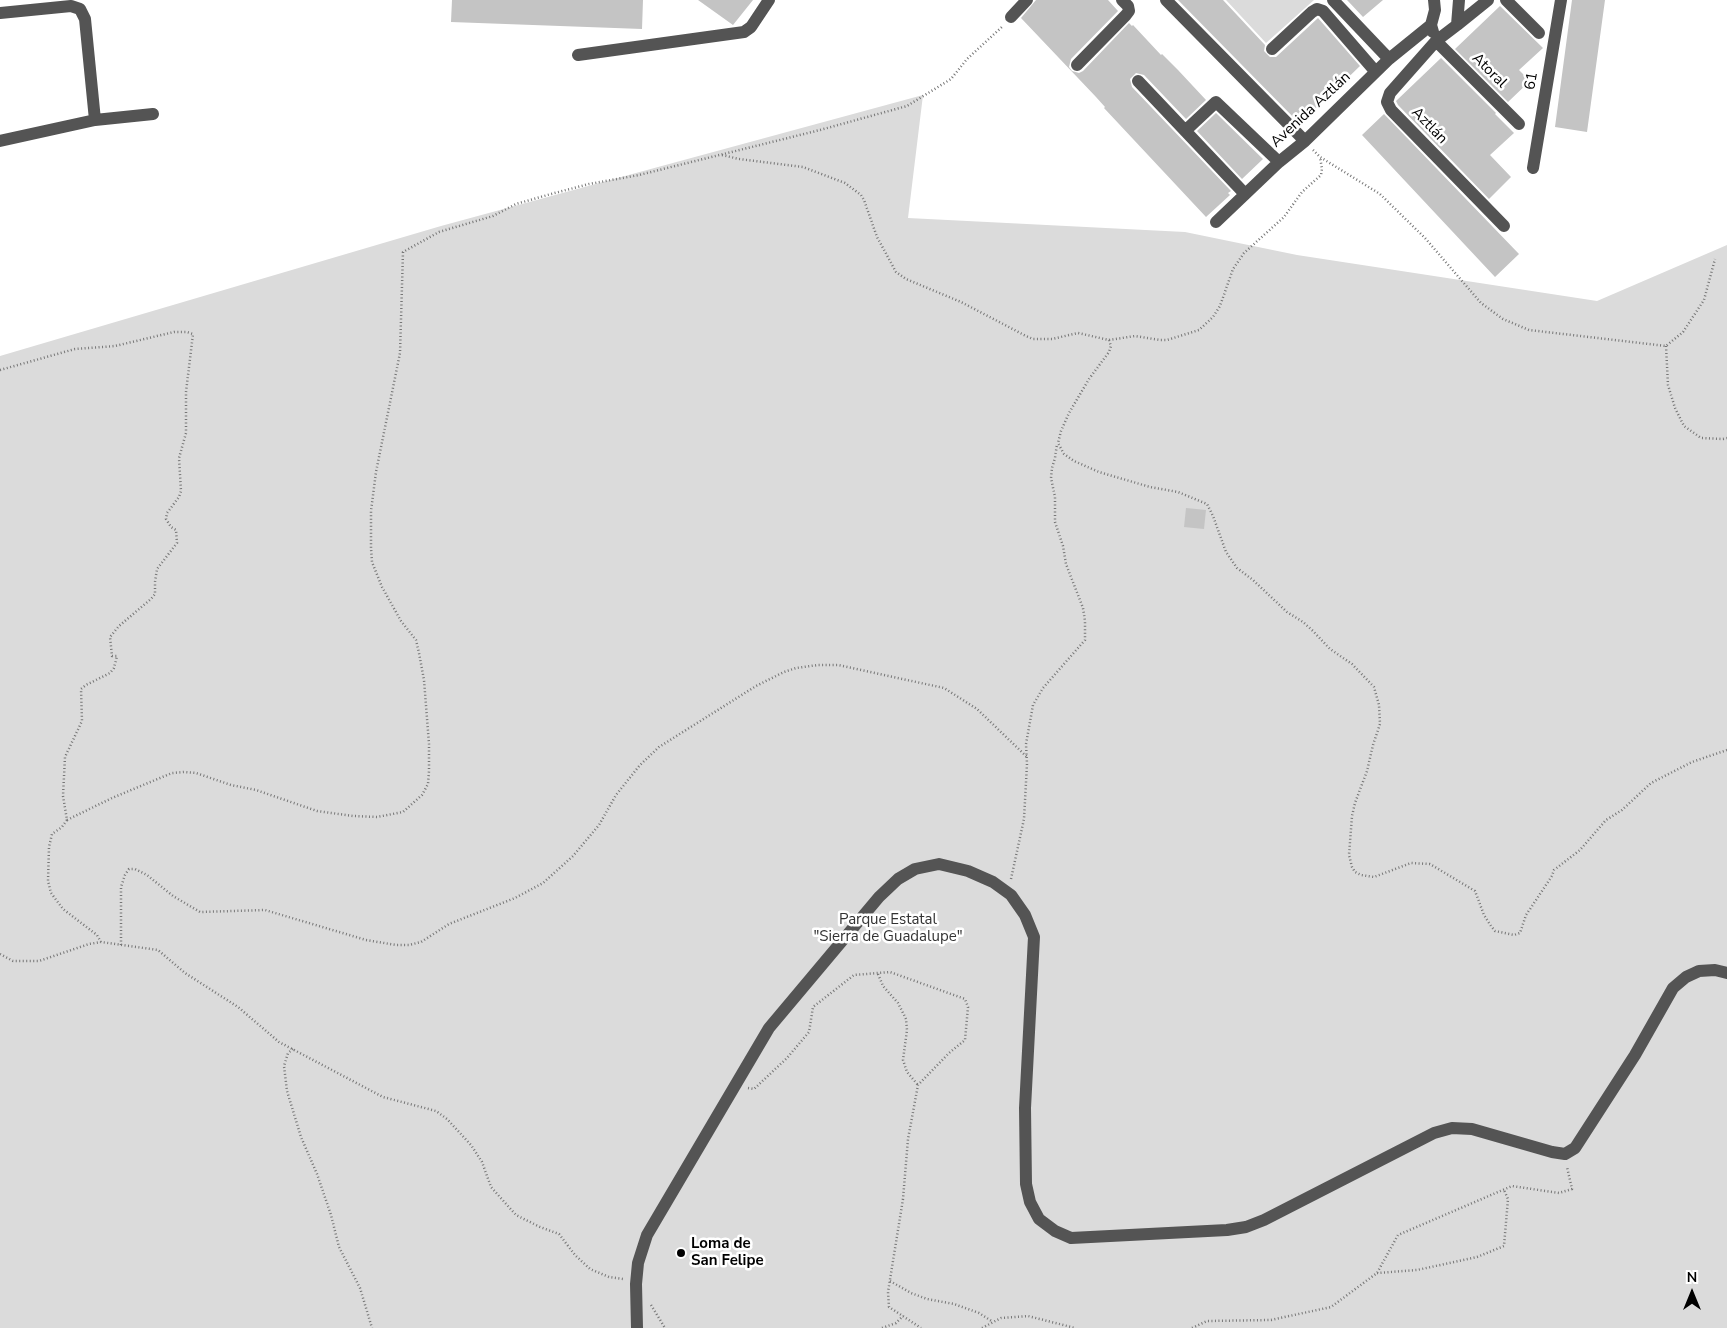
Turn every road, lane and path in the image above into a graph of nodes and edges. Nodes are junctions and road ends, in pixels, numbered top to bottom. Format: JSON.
{"nodes":[{"id":1,"x":768,"y":0,"type":"edge"},
{"id":2,"x":1027,"y":0,"type":"edge"},
{"id":3,"x":1122,"y":0,"type":"edge"},
{"id":4,"x":1166,"y":0,"type":"edge"},
{"id":5,"x":1333,"y":0,"type":"edge"},
{"id":6,"x":1434,"y":0,"type":"edge"},
{"id":7,"x":1459,"y":0,"type":"edge"},
{"id":8,"x":1488,"y":0,"type":"edge"},
{"id":9,"x":1506,"y":0,"type":"edge"},
{"id":10,"x":1561,"y":0,"type":"edge"},
{"id":11,"x":0,"y":13,"type":"edge"},
{"id":12,"x":1010,"y":17,"type":"joint"},
{"id":13,"x":1432,"y":25,"type":"junction"},
{"id":14,"x":1457,"y":25,"type":"junction"},
{"id":15,"x":1539,"y":33,"type":"dead end"},
{"id":16,"x":1436,"y":41,"type":"junction"},
{"id":17,"x":1272,"y":49,"type":"dead end"},
{"id":18,"x":578,"y":55,"type":"dead end"},
{"id":19,"x":1388,"y":59,"type":"junction"},
{"id":20,"x":1076,"y":65,"type":"dead end"},
{"id":21,"x":1376,"y":71,"type":"junction"},
{"id":22,"x":1138,"y":81,"type":"dead end"},
{"id":23,"x":153,"y":114,"type":"dead end"},
{"id":24,"x":95,"y":120,"type":"junction"},
{"id":25,"x":1519,"y":124,"type":"dead end"},
{"id":26,"x":1185,"y":131,"type":"junction"},
{"id":27,"x":0,"y":141,"type":"edge"},
{"id":28,"x":1305,"y":141,"type":"junction"},
{"id":29,"x":720,"y":154,"type":"junction"},
{"id":30,"x":1320,"y":157,"type":"junction"},
{"id":31,"x":1279,"y":162,"type":"junction"},
{"id":32,"x":1533,"y":168,"type":"dead end"},
{"id":33,"x":1245,"y":194,"type":"junction"},
{"id":34,"x":1216,"y":222,"type":"dead end"},
{"id":35,"x":1504,"y":226,"type":"dead end"},
{"id":36,"x":1715,"y":259,"type":"dead end"},
{"id":37,"x":1109,"y":340,"type":"junction"},
{"id":38,"x":1666,"y":346,"type":"junction"},
{"id":39,"x":0,"y":370,"type":"edge"},
{"id":40,"x":1727,"y":438,"type":"edge"},
{"id":41,"x":1058,"y":443,"type":"junction"},
{"id":42,"x":1727,"y":750,"type":"edge"},
{"id":43,"x":1027,"y":757,"type":"junction"},
{"id":44,"x":67,"y":820,"type":"junction"},
{"id":45,"x":1010,"y":895,"type":"junction"},
{"id":46,"x":101,"y":942,"type":"junction"},
{"id":47,"x":121,"y":945,"type":"junction"},
{"id":48,"x":0,"y":954,"type":"edge"},
{"id":49,"x":877,"y":973,"type":"junction"},
{"id":50,"x":1727,"y":973,"type":"edge"},
{"id":51,"x":293,"y":1048,"type":"junction"},
{"id":52,"x":918,"y":1085,"type":"junction"},
{"id":53,"x":734,"y":1087,"type":"junction"},
{"id":54,"x":1565,"y":1154,"type":"junction"},
{"id":55,"x":1504,"y":1190,"type":"junction"},
{"id":56,"x":1377,"y":1273,"type":"junction"},
{"id":57,"x":890,"y":1281,"type":"junction"},
{"id":58,"x":636,"y":1284,"type":"junction"},
{"id":59,"x":903,"y":1316,"type":"junction"},
{"id":60,"x":993,"y":1322,"type":"junction"},
{"id":61,"x":372,"y":1328,"type":"edge"},
{"id":62,"x":637,"y":1328,"type":"edge"},
{"id":63,"x":882,"y":1328,"type":"edge"},
{"id":64,"x":921,"y":1328,"type":"edge"},
{"id":65,"x":982,"y":1328,"type":"edge"},
{"id":66,"x":1075,"y":1328,"type":"edge"},
{"id":67,"x":1192,"y":1328,"type":"edge"}],
"edges":[{"from":1,"to":18,"type":"street"},
{"from":2,"to":12,"type":"street"},
{"from":3,"to":20,"type":"street"},
{"from":4,"to":28,"type":"street"},
{"from":5,"to":19,"type":"street"},
{"from":6,"to":13,"type":"street"},
{"from":7,"to":14,"type":"street"},
{"from":8,"to":14,"type":"street"},
{"from":9,"to":15,"type":"street"},
{"from":10,"to":32,"type":"street","name":"61"},
{"from":11,"to":24,"type":"street"},
{"from":12,"to":29,"type":"path"},
{"from":13,"to":16,"type":"street"},
{"from":13,"to":19,"type":"street","name":"Avenida Aztlán"},
{"from":14,"to":16,"type":"street"},
{"from":16,"to":25,"type":"street","name":"Atoral"},
{"from":16,"to":35,"type":"street","name":"Aztlán"},
{"from":17,"to":21,"type":"street"},
{"from":19,"to":21,"type":"street","name":"Avenida Aztlán"},
{"from":21,"to":28,"type":"street","name":"Avenida Aztlán"},
{"from":22,"to":26,"type":"street"},
{"from":23,"to":24,"type":"street"},
{"from":24,"to":27,"type":"street"},
{"from":26,"to":31,"type":"street"},
{"from":26,"to":33,"type":"street"},
{"from":28,"to":30,"type":"path"},
{"from":28,"to":31,"type":"street","name":"Avenida Aztlán"},
{"from":29,"to":37,"type":"path"},
{"from":29,"to":44,"type":"path"},
{"from":30,"to":37,"type":"path"},
{"from":30,"to":38,"type":"path"},
{"from":31,"to":33,"type":"street","name":"Avenida Aztlán"},
{"from":33,"to":34,"type":"street","name":"Avenida Aztlán"},
{"from":36,"to":38,"type":"path"},
{"from":37,"to":41,"type":"path"},
{"from":38,"to":40,"type":"path"},
{"from":39,"to":44,"type":"path"},
{"from":41,"to":42,"type":"path"},
{"from":41,"to":43,"type":"path"},
{"from":43,"to":45,"type":"path"},
{"from":43,"to":47,"type":"path"},
{"from":44,"to":46,"type":"path"},
{"from":45,"to":53,"type":"street"},
{"from":45,"to":54,"type":"street"},
{"from":46,"to":47,"type":"path"},
{"from":46,"to":48,"type":"path"},
{"from":47,"to":51,"type":"path"},
{"from":49,"to":52,"type":"path"},
{"from":49,"to":52,"type":"path"},
{"from":49,"to":53,"type":"path"},
{"from":50,"to":54,"type":"street"},
{"from":51,"to":58,"type":"path"},
{"from":51,"to":61,"type":"path"},
{"from":52,"to":57,"type":"path"},
{"from":53,"to":58,"type":"street"},
{"from":54,"to":55,"type":"path"},
{"from":55,"to":56,"type":"path"},
{"from":55,"to":56,"type":"path"},
{"from":56,"to":67,"type":"path"},
{"from":57,"to":59,"type":"path"},
{"from":57,"to":60,"type":"path"},
{"from":58,"to":62,"type":"street"},
{"from":59,"to":63,"type":"path"},
{"from":59,"to":64,"type":"path"},
{"from":60,"to":65,"type":"path"},
{"from":60,"to":66,"type":"path"}]}
